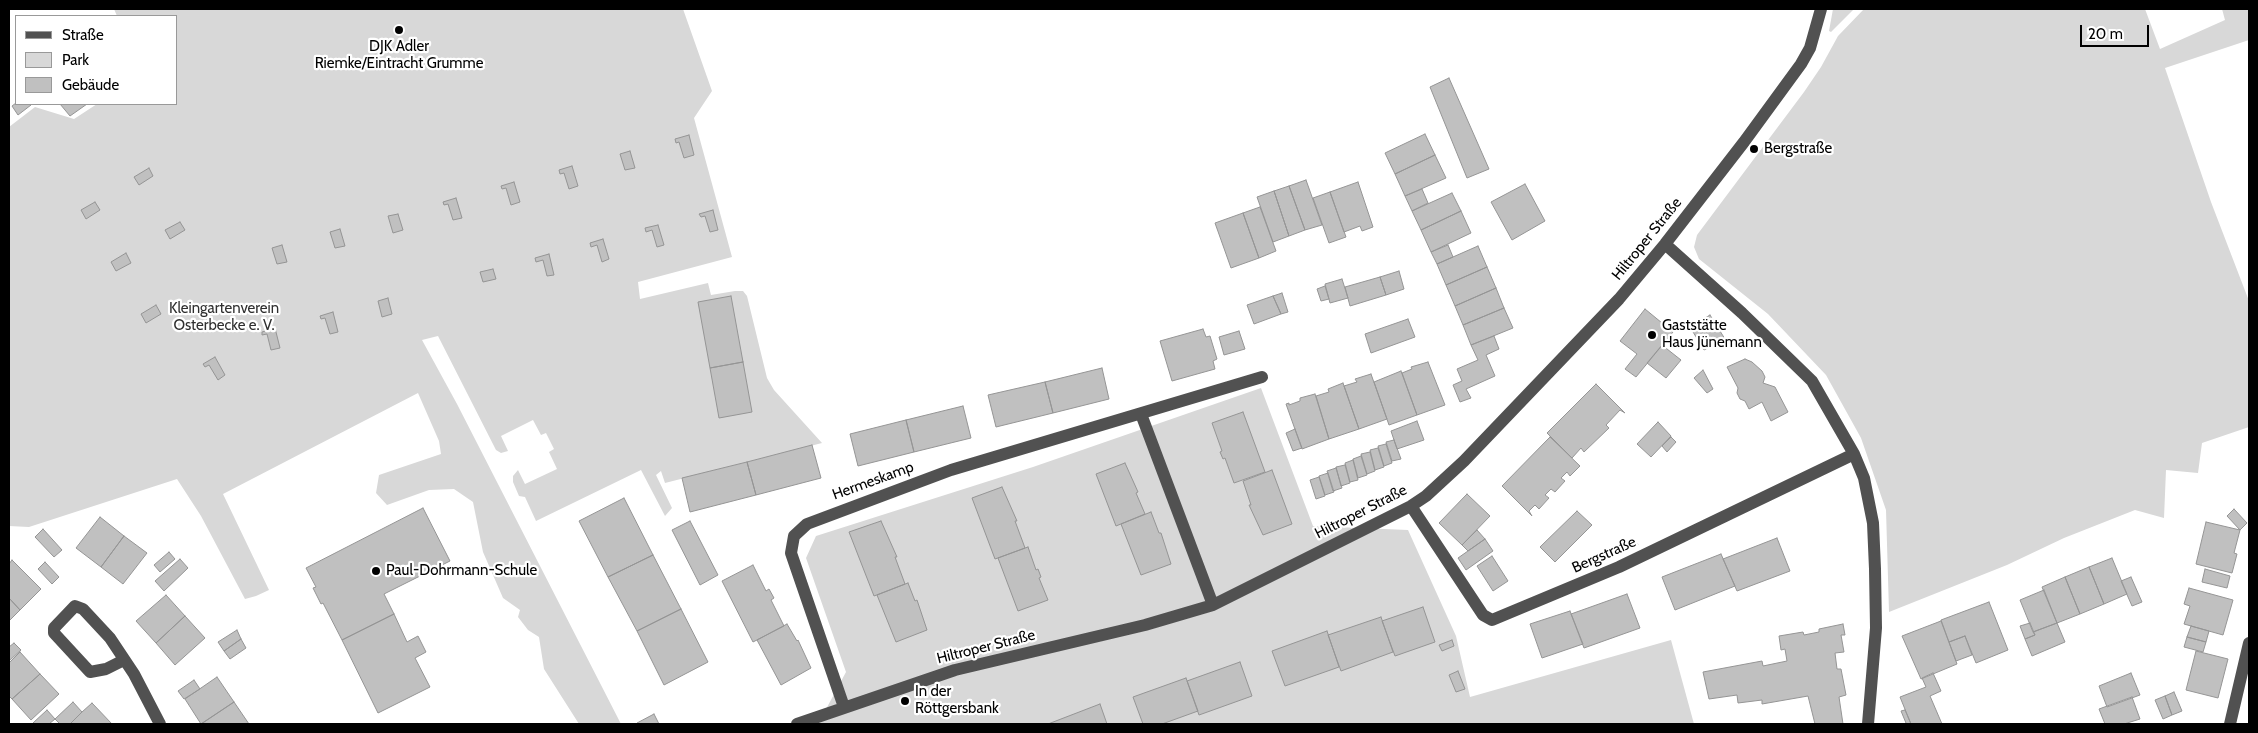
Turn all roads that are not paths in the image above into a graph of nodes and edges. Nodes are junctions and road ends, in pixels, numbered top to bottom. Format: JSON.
{"nodes":[{"id":1,"x":1820,"y":9,"type":"edge"},
{"id":2,"x":1665,"y":244,"type":"junction"},
{"id":3,"x":1262,"y":377,"type":"dead end"},
{"id":4,"x":1141,"y":414,"type":"junction"},
{"id":5,"x":1854,"y":454,"type":"junction"},
{"id":6,"x":1411,"y":506,"type":"junction"},
{"id":7,"x":1213,"y":605,"type":"junction"},
{"id":8,"x":2249,"y":643,"type":"edge"},
{"id":9,"x":124,"y":660,"type":"junction"},
{"id":10,"x":844,"y":707,"type":"junction"},
{"id":11,"x":160,"y":724,"type":"edge"},
{"id":12,"x":797,"y":724,"type":"edge"},
{"id":13,"x":1868,"y":724,"type":"edge"},
{"id":14,"x":2230,"y":724,"type":"edge"}],
"edges":[{"from":1,"to":2,"type":"street","name":"Hiltroper Straße"},
{"from":2,"to":5,"type":"street"},
{"from":2,"to":6,"type":"street","name":"Hiltroper Straße"},
{"from":3,"to":4,"type":"street","name":"Hermeskamp"},
{"from":4,"to":7,"type":"street"},
{"from":4,"to":10,"type":"street","name":"Hermeskamp"},
{"from":5,"to":6,"type":"street","name":"Bergstraße"},
{"from":5,"to":13,"type":"street"},
{"from":6,"to":7,"type":"street","name":"Hiltroper Straße"},
{"from":7,"to":10,"type":"street","name":"Hiltroper Straße"},
{"from":8,"to":14,"type":"street"},
{"from":9,"to":9,"type":"street"},
{"from":9,"to":11,"type":"street"},
{"from":10,"to":12,"type":"street","name":"Hiltroper Straße"}]}
